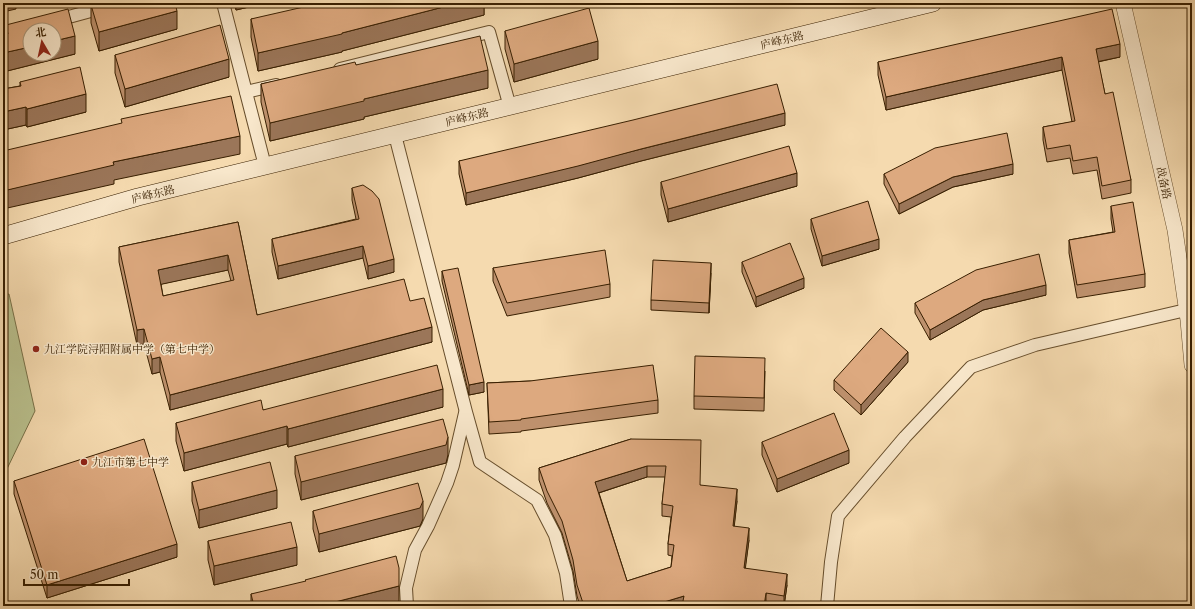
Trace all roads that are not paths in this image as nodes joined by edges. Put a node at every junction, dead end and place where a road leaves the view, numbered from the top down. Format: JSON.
{"nodes":[{"id":1,"x":120,"y":3,"type":"edge"},
{"id":2,"x":223,"y":3,"type":"edge"},
{"id":3,"x":933,"y":3,"type":"edge"},
{"id":4,"x":1123,"y":3,"type":"edge"},
{"id":5,"x":50,"y":22,"type":"edge"},
{"id":6,"x":329,"y":72,"type":"edge"},
{"id":7,"x":284,"y":83,"type":"edge"},
{"id":8,"x":246,"y":92,"type":"junction"},
{"id":9,"x":510,"y":107,"type":"junction"},
{"id":10,"x":395,"y":135,"type":"junction"},
{"id":11,"x":265,"y":166,"type":"junction"},
{"id":12,"x":3,"y":236,"type":"edge"},
{"id":13,"x":1186,"y":310,"type":"junction"},
{"id":14,"x":1192,"y":365,"type":"edge"},
{"id":15,"x":466,"y":412,"type":"junction"},
{"id":16,"x":407,"y":606,"type":"edge"},
{"id":17,"x":571,"y":606,"type":"edge"},
{"id":18,"x":827,"y":606,"type":"edge"}],
"edges":[{"from":1,"to":5,"type":"street"},
{"from":2,"to":8,"type":"street"},
{"from":3,"to":9,"type":"main road","name":"庐峰东路"},
{"from":4,"to":13,"type":"street","name":"战备路"},
{"from":6,"to":9,"type":"street"},
{"from":7,"to":8,"type":"street"},
{"from":8,"to":11,"type":"street"},
{"from":9,"to":10,"type":"main road","name":"庐峰东路"},
{"from":10,"to":11,"type":"main road","name":"庐峰东路"},
{"from":10,"to":15,"type":"street"},
{"from":11,"to":12,"type":"main road","name":"庐峰东路"},
{"from":13,"to":14,"type":"street","name":"战备路"},
{"from":13,"to":18,"type":"street"},
{"from":15,"to":16,"type":"street"},
{"from":15,"to":17,"type":"street"}]}
